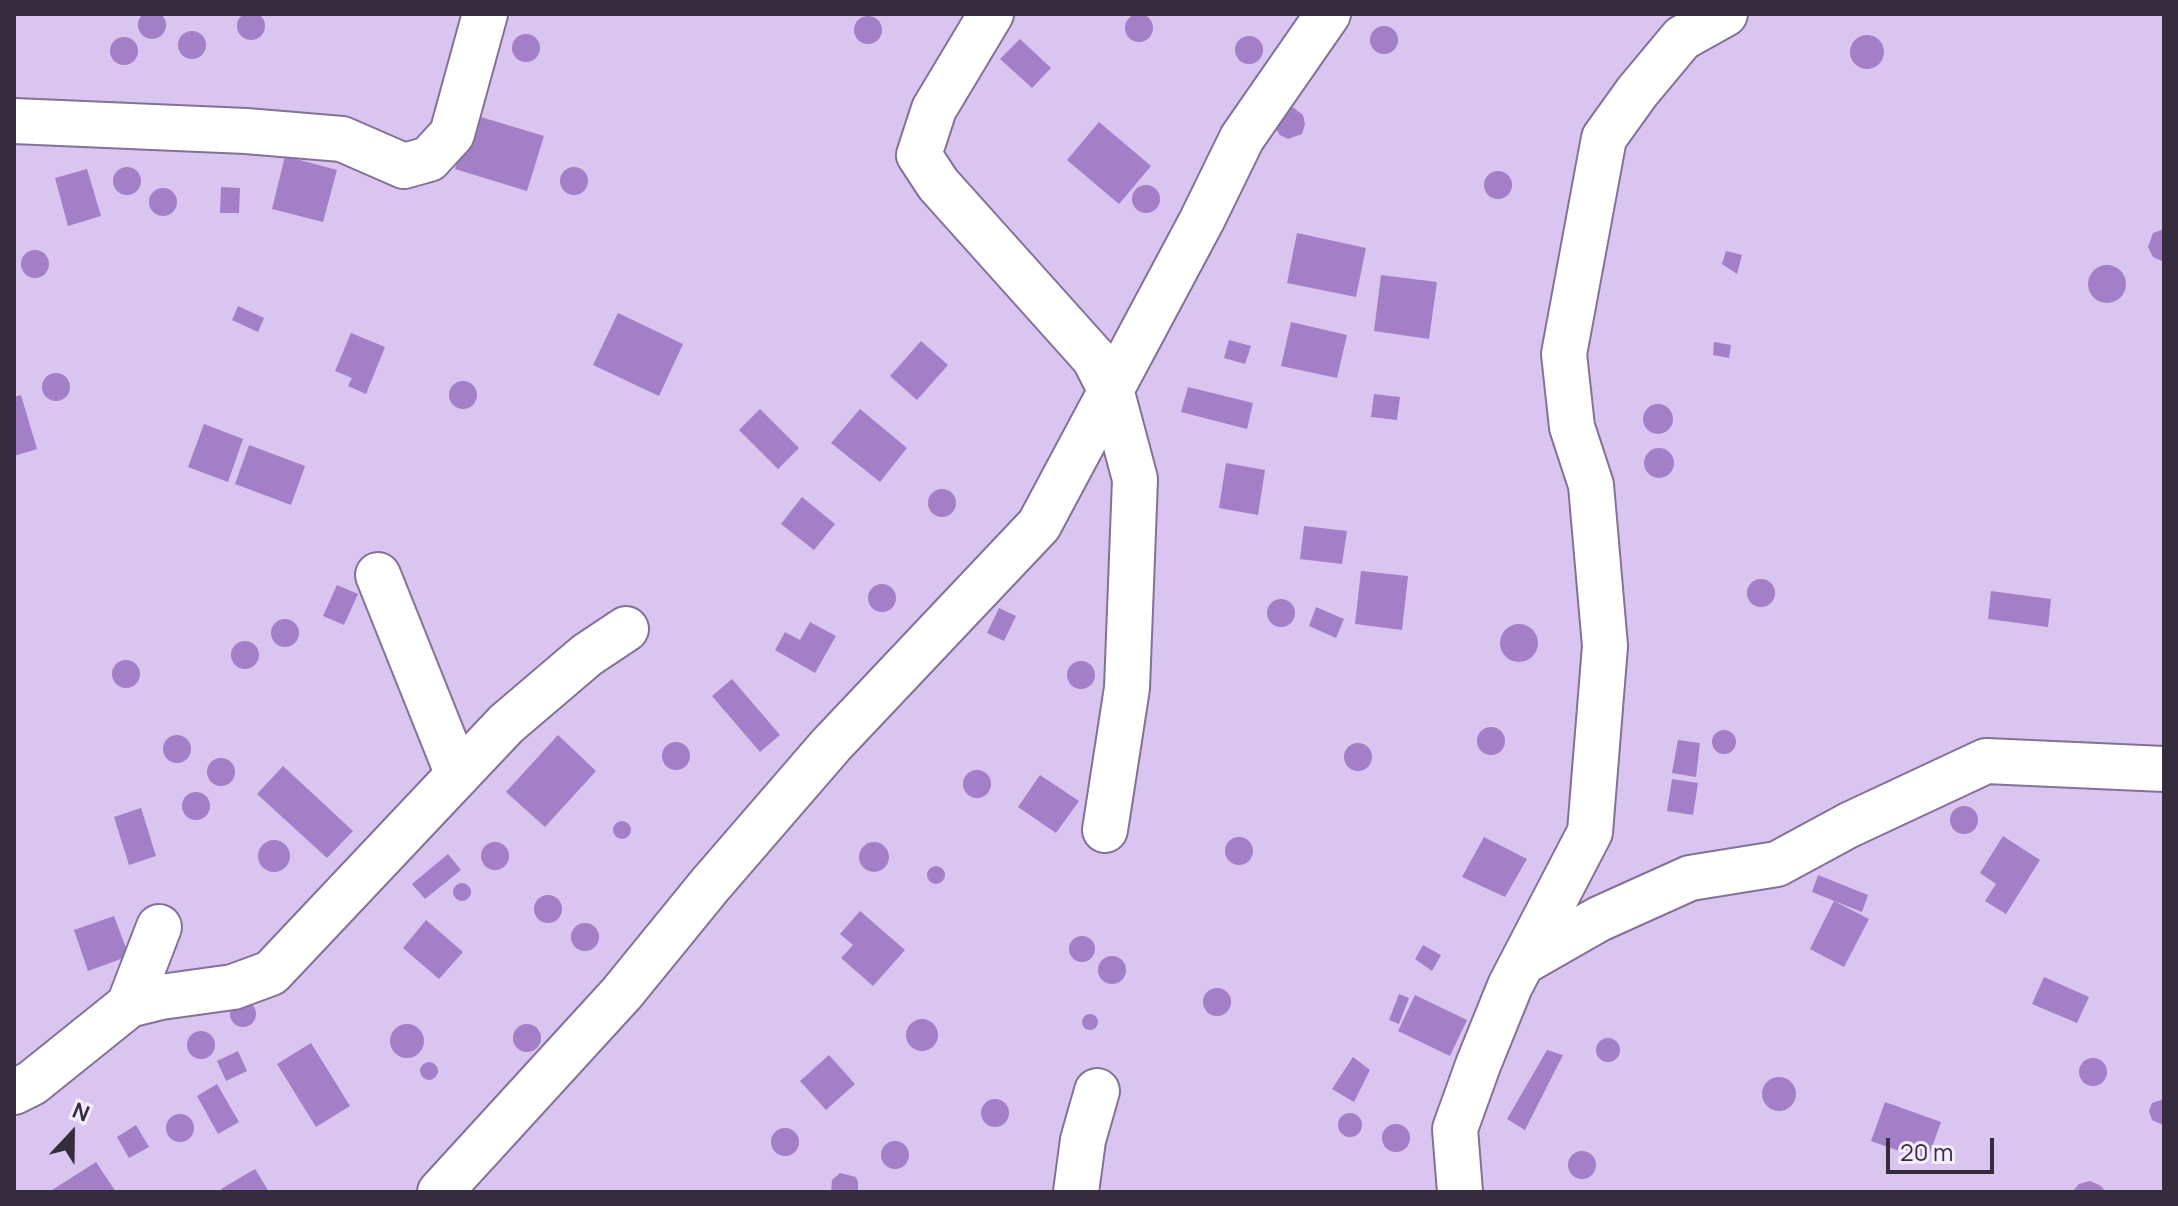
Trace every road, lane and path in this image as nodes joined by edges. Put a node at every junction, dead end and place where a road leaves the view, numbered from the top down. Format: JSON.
{"nodes":[{"id":1,"x":485,"y":14,"type":"edge"},
{"id":2,"x":991,"y":14,"type":"edge"},
{"id":3,"x":1328,"y":14,"type":"edge"},
{"id":4,"x":1725,"y":14,"type":"edge"},
{"id":5,"x":14,"y":121,"type":"edge"},
{"id":6,"x":1112,"y":393,"type":"junction"},
{"id":7,"x":378,"y":575,"type":"dead end"},
{"id":8,"x":626,"y":629,"type":"dead end"},
{"id":9,"x":2164,"y":769,"type":"edge"},
{"id":10,"x":458,"y":775,"type":"junction"},
{"id":11,"x":1105,"y":830,"type":"dead end"},
{"id":12,"x":159,"y":927,"type":"dead end"},
{"id":13,"x":1522,"y":963,"type":"junction"},
{"id":14,"x":129,"y":1005,"type":"junction"},
{"id":15,"x":1097,"y":1091,"type":"dead end"},
{"id":16,"x":14,"y":1092,"type":"edge"},
{"id":17,"x":440,"y":1192,"type":"edge"},
{"id":18,"x":1076,"y":1192,"type":"edge"},
{"id":19,"x":1460,"y":1192,"type":"edge"}],
"edges":[{"from":1,"to":5,"type":"street"},
{"from":2,"to":6,"type":"street"},
{"from":3,"to":6,"type":"street"},
{"from":4,"to":13,"type":"street"},
{"from":6,"to":11,"type":"street"},
{"from":6,"to":17,"type":"street"},
{"from":7,"to":10,"type":"street"},
{"from":8,"to":10,"type":"street"},
{"from":9,"to":13,"type":"street"},
{"from":10,"to":14,"type":"street"},
{"from":12,"to":14,"type":"street"},
{"from":13,"to":19,"type":"street"},
{"from":14,"to":16,"type":"street"},
{"from":15,"to":18,"type":"street"}]}
